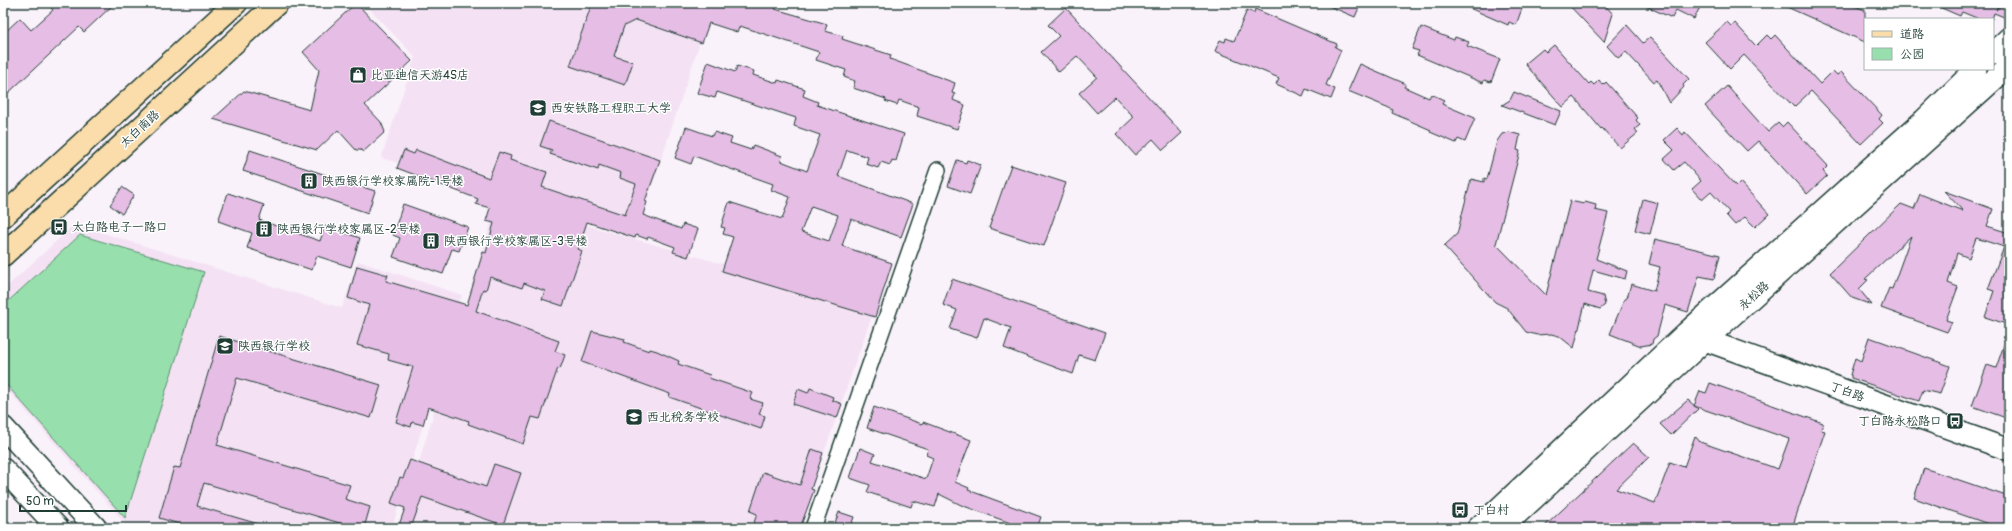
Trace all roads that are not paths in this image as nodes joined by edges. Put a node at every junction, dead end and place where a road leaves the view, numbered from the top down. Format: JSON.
{"nodes":[{"id":1,"x":236,"y":3,"type":"edge"},
{"id":2,"x":277,"y":3,"type":"edge"},
{"id":3,"x":2009,"y":38,"type":"edge"},
{"id":4,"x":1994,"y":52,"type":"edge"},
{"id":5,"x":2009,"y":66,"type":"edge"},
{"id":6,"x":1975,"y":70,"type":"edge"},
{"id":7,"x":938,"y":170,"type":"dead end"},
{"id":8,"x":3,"y":216,"type":"edge"},
{"id":9,"x":3,"y":255,"type":"edge"},
{"id":10,"x":1695,"y":337,"type":"junction"},
{"id":11,"x":3,"y":427,"type":"edge"},
{"id":12,"x":2009,"y":450,"type":"edge"},
{"id":13,"x":3,"y":469,"type":"edge"},
{"id":14,"x":58,"y":528,"type":"edge"},
{"id":15,"x":96,"y":528,"type":"edge"},
{"id":16,"x":813,"y":528,"type":"edge"},
{"id":17,"x":1478,"y":528,"type":"edge"},
{"id":18,"x":1502,"y":528,"type":"edge"}],
"edges":[{"from":1,"to":8,"type":"main road"},
{"from":2,"to":9,"type":"main road","name":"太白南路"},
{"from":3,"to":4,"type":"street"},
{"from":5,"to":10,"type":"street","name":"永松路"},
{"from":6,"to":10,"type":"street","name":"永松路"},
{"from":7,"to":16,"type":"street"},
{"from":10,"to":12,"type":"street","name":"丁白路"},
{"from":10,"to":17,"type":"street","name":"永松路"},
{"from":10,"to":18,"type":"street","name":"永松路"},
{"from":11,"to":15,"type":"street"},
{"from":13,"to":14,"type":"street"}]}
